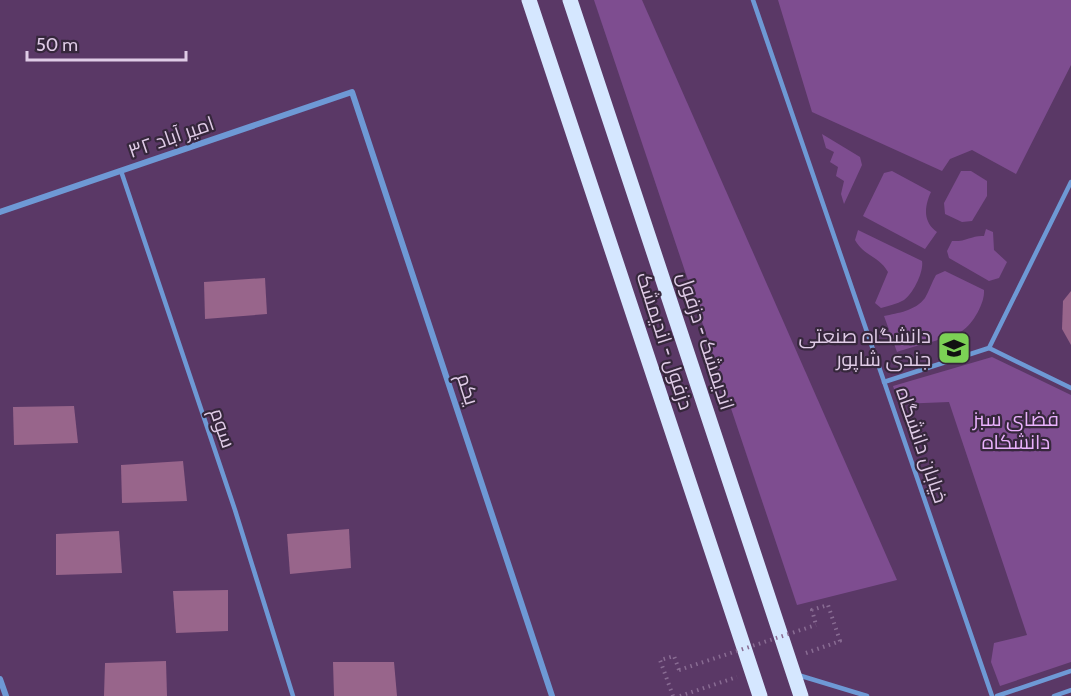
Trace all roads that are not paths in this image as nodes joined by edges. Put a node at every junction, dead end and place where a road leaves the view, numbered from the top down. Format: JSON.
{"nodes":[{"id":1,"x":529,"y":0,"type":"edge"},
{"id":2,"x":570,"y":0,"type":"edge"},
{"id":3,"x":753,"y":0,"type":"edge"},
{"id":4,"x":352,"y":92,"type":"joint"},
{"id":5,"x":121,"y":171,"type":"junction"},
{"id":6,"x":1071,"y":182,"type":"edge"},
{"id":7,"x":0,"y":212,"type":"edge"},
{"id":8,"x":989,"y":348,"type":"junction"},
{"id":9,"x":884,"y":382,"type":"junction"},
{"id":10,"x":1071,"y":388,"type":"edge"},
{"id":11,"x":792,"y":667,"type":"junction"},
{"id":12,"x":1071,"y":671,"type":"edge"},
{"id":13,"x":0,"y":679,"type":"edge"},
{"id":14,"x":1071,"y":690,"type":"edge"},
{"id":15,"x":6,"y":696,"type":"edge"},
{"id":16,"x":294,"y":696,"type":"edge"},
{"id":17,"x":552,"y":696,"type":"edge"},
{"id":18,"x":760,"y":696,"type":"edge"},
{"id":19,"x":801,"y":696,"type":"edge"},
{"id":20,"x":867,"y":696,"type":"edge"},
{"id":21,"x":992,"y":696,"type":"edge"},
{"id":22,"x":997,"y":696,"type":"edge"},
{"id":23,"x":1054,"y":696,"type":"edge"}],
"edges":[{"from":1,"to":18,"type":"main road","name":"دزفول - اندیمشک"},
{"from":2,"to":11,"type":"main road","name":"اندیمشک - دزفول"},
{"from":3,"to":9,"type":"lane","name":"خیابان دانشگاه"},
{"from":4,"to":5,"type":"street","name":"۳۲ امیر آباد"},
{"from":4,"to":17,"type":"street","name":"یکم"},
{"from":5,"to":7,"type":"street","name":"۳۲ امیر آباد"},
{"from":5,"to":16,"type":"lane","name":"سوم"},
{"from":6,"to":8,"type":"lane"},
{"from":8,"to":9,"type":"lane"},
{"from":8,"to":10,"type":"lane"},
{"from":9,"to":21,"type":"lane","name":"خیابان دانشگاه"},
{"from":11,"to":19,"type":"main road","name":"اندیمشک - دزفول"},
{"from":11,"to":20,"type":"lane"},
{"from":12,"to":22,"type":"lane"},
{"from":13,"to":15,"type":"street"},
{"from":14,"to":23,"type":"lane"}]}
